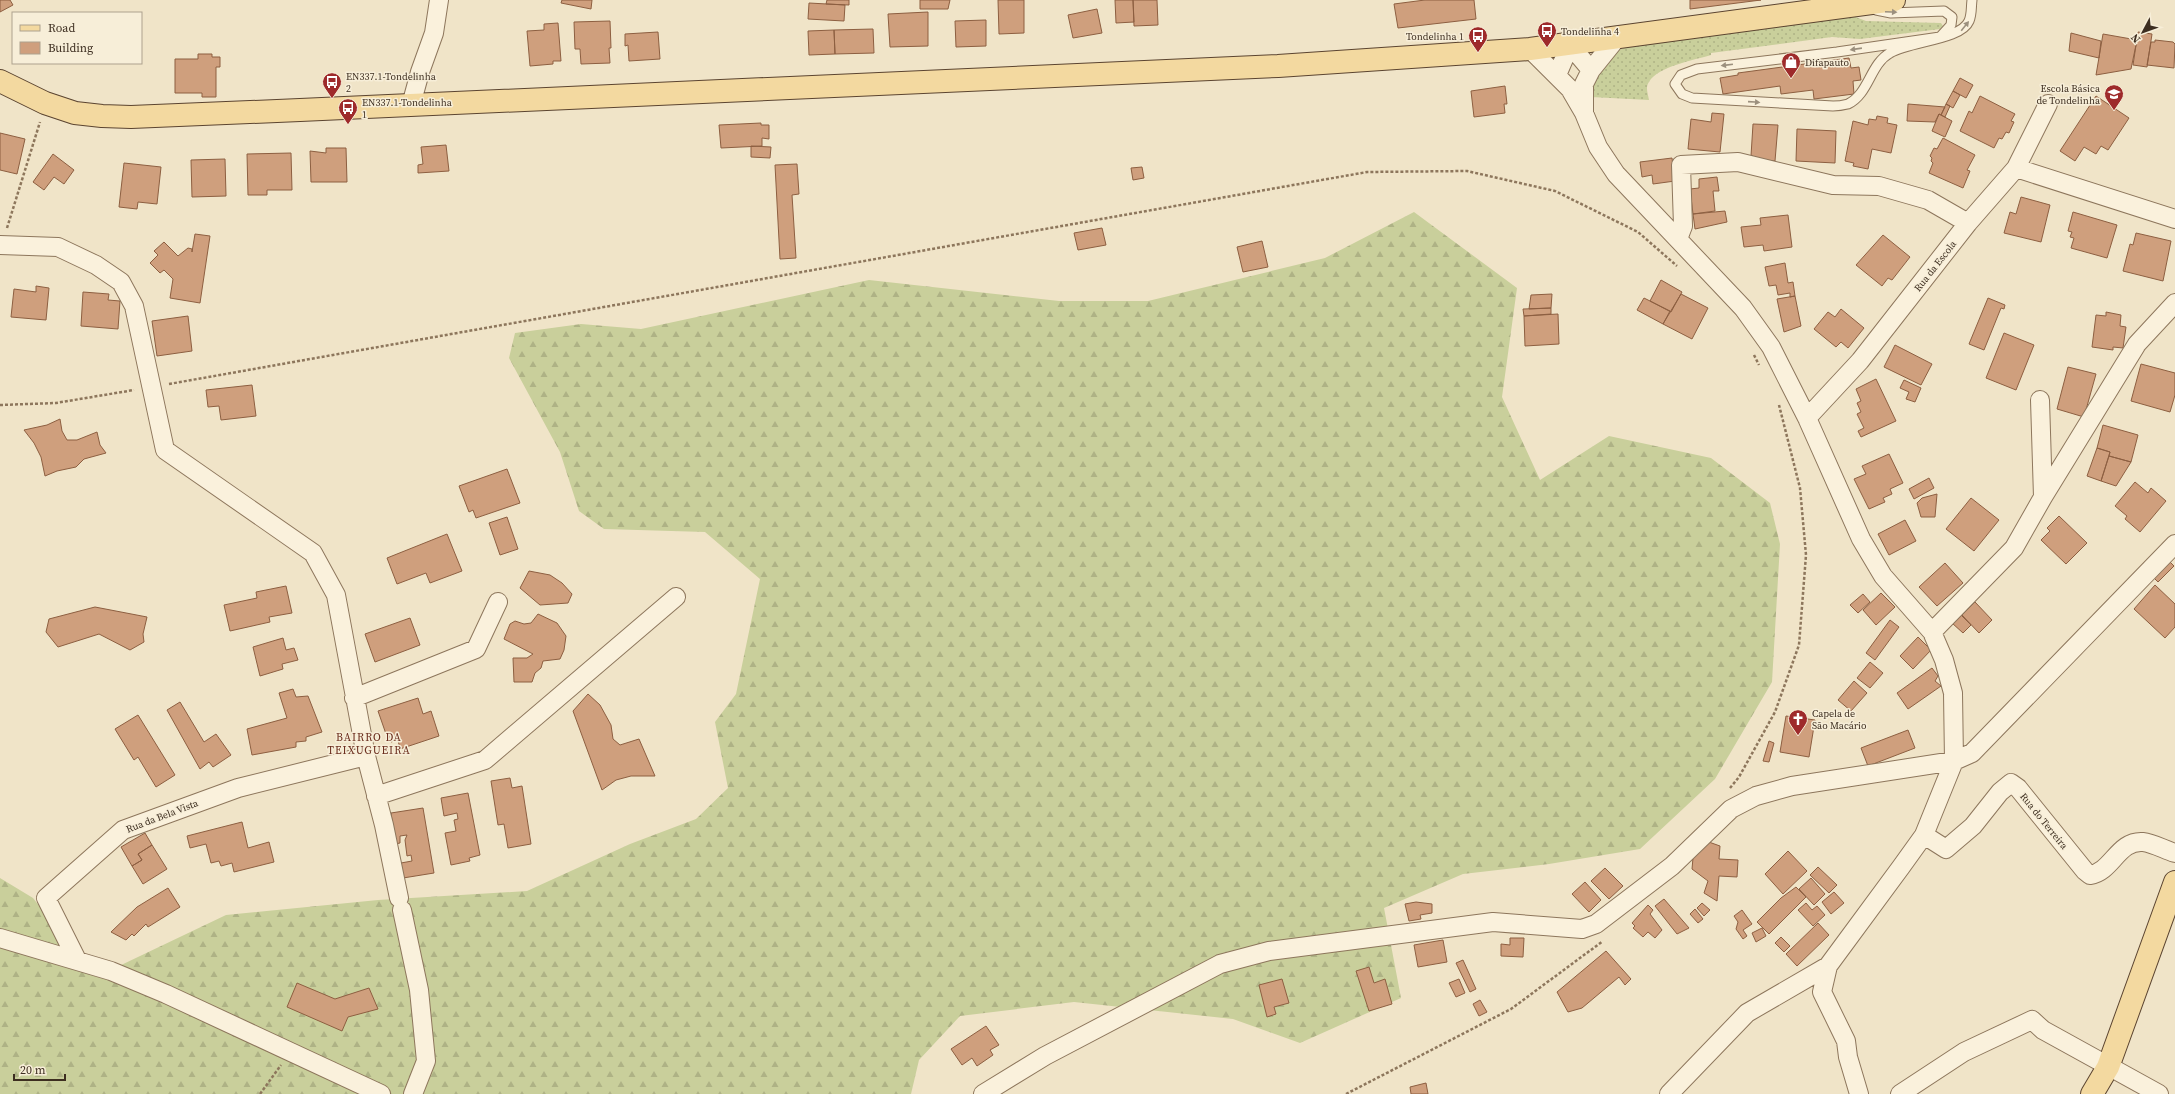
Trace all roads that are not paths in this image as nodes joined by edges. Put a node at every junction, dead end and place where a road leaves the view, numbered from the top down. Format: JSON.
{"nodes":[{"id":1,"x":439,"y":0,"type":"edge"},
{"id":2,"x":1894,"y":0,"type":"edge"},
{"id":3,"x":1972,"y":0,"type":"edge"},
{"id":4,"x":1853,"y":6,"type":"junction"},
{"id":5,"x":1940,"y":37,"type":"junction"},
{"id":6,"x":1616,"y":39,"type":"junction"},
{"id":7,"x":1570,"y":45,"type":"junction"},
{"id":8,"x":1530,"y":49,"type":"junction"},
{"id":9,"x":1591,"y":70,"type":"junction"},
{"id":10,"x":1557,"y":75,"type":"junction"},
{"id":11,"x":0,"y":81,"type":"edge"},
{"id":12,"x":2048,"y":104,"type":"dead end"},
{"id":13,"x":411,"y":105,"type":"junction"},
{"id":14,"x":1584,"y":113,"type":"junction"},
{"id":15,"x":2016,"y":168,"type":"junction"},
{"id":16,"x":2175,"y":219,"type":"edge"},
{"id":17,"x":1968,"y":223,"type":"junction"},
{"id":18,"x":1678,"y":239,"type":"junction"},
{"id":19,"x":1,"y":245,"type":"edge"},
{"id":20,"x":2175,"y":303,"type":"edge"},
{"id":21,"x":2040,"y":400,"type":"dead end"},
{"id":22,"x":1807,"y":418,"type":"junction"},
{"id":23,"x":2043,"y":496,"type":"junction"},
{"id":24,"x":2175,"y":544,"type":"edge"},
{"id":25,"x":676,"y":597,"type":"dead end"},
{"id":26,"x":498,"y":602,"type":"dead end"},
{"id":27,"x":1932,"y":632,"type":"junction"},
{"id":28,"x":354,"y":698,"type":"junction"},
{"id":29,"x":366,"y":756,"type":"junction"},
{"id":30,"x":1954,"y":762,"type":"junction"},
{"id":31,"x":376,"y":796,"type":"junction"},
{"id":32,"x":1924,"y":835,"type":"junction"},
{"id":33,"x":2175,"y":853,"type":"edge"},
{"id":34,"x":2175,"y":882,"type":"edge"},
{"id":35,"x":0,"y":938,"type":"edge"},
{"id":36,"x":77,"y":960,"type":"junction"},
{"id":37,"x":1828,"y":966,"type":"junction"},
{"id":38,"x":2108,"y":1067,"type":"junction"},
{"id":39,"x":381,"y":1094,"type":"edge"},
{"id":40,"x":413,"y":1094,"type":"edge"},
{"id":41,"x":983,"y":1094,"type":"edge"},
{"id":42,"x":1669,"y":1094,"type":"edge"},
{"id":43,"x":1859,"y":1094,"type":"edge"},
{"id":44,"x":1900,"y":1094,"type":"edge"},
{"id":45,"x":2092,"y":1094,"type":"edge"},
{"id":46,"x":2159,"y":1094,"type":"edge"}],
"edges":[{"from":1,"to":13,"type":"street"},
{"from":2,"to":4,"type":"main road"},
{"from":5,"to":3,"type":"lane","one_way":true},
{"from":4,"to":5,"type":"lane","one_way":true},
{"from":4,"to":6,"type":"main road"},
{"from":5,"to":5,"type":"lane","one_way":true},
{"from":6,"to":7,"type":"main road"},
{"from":6,"to":9,"type":"street"},
{"from":7,"to":8,"type":"main road"},
{"from":7,"to":9,"type":"street"},
{"from":7,"to":10,"type":"street"},
{"from":8,"to":10,"type":"street"},
{"from":8,"to":13,"type":"main road"},
{"from":9,"to":14,"type":"street"},
{"from":10,"to":14,"type":"street"},
{"from":11,"to":13,"type":"main road"},
{"from":12,"to":15,"type":"street","name":"Rua da Escola"},
{"from":14,"to":18,"type":"street"},
{"from":15,"to":16,"type":"street"},
{"from":15,"to":17,"type":"street","name":"Rua da Escola"},
{"from":17,"to":18,"type":"street"},
{"from":17,"to":22,"type":"street","name":"Rua da Escola"},
{"from":18,"to":22,"type":"street"},
{"from":19,"to":28,"type":"street"},
{"from":20,"to":23,"type":"street"},
{"from":21,"to":23,"type":"street"},
{"from":22,"to":27,"type":"street"},
{"from":23,"to":27,"type":"street"},
{"from":24,"to":30,"type":"street"},
{"from":25,"to":31,"type":"street"},
{"from":26,"to":28,"type":"street"},
{"from":27,"to":30,"type":"street"},
{"from":28,"to":29,"type":"street"},
{"from":29,"to":31,"type":"street"},
{"from":29,"to":36,"type":"street","name":"Rua da Bela Vista"},
{"from":30,"to":32,"type":"street"},
{"from":30,"to":41,"type":"street"},
{"from":31,"to":40,"type":"street"},
{"from":32,"to":33,"type":"street","name":"Rua do Terreira"},
{"from":32,"to":37,"type":"street"},
{"from":34,"to":38,"type":"main road"},
{"from":35,"to":36,"type":"street"},
{"from":36,"to":39,"type":"street"},
{"from":37,"to":42,"type":"street"},
{"from":37,"to":43,"type":"street"},
{"from":38,"to":44,"type":"street"},
{"from":38,"to":45,"type":"main road"},
{"from":38,"to":46,"type":"street"}]}
